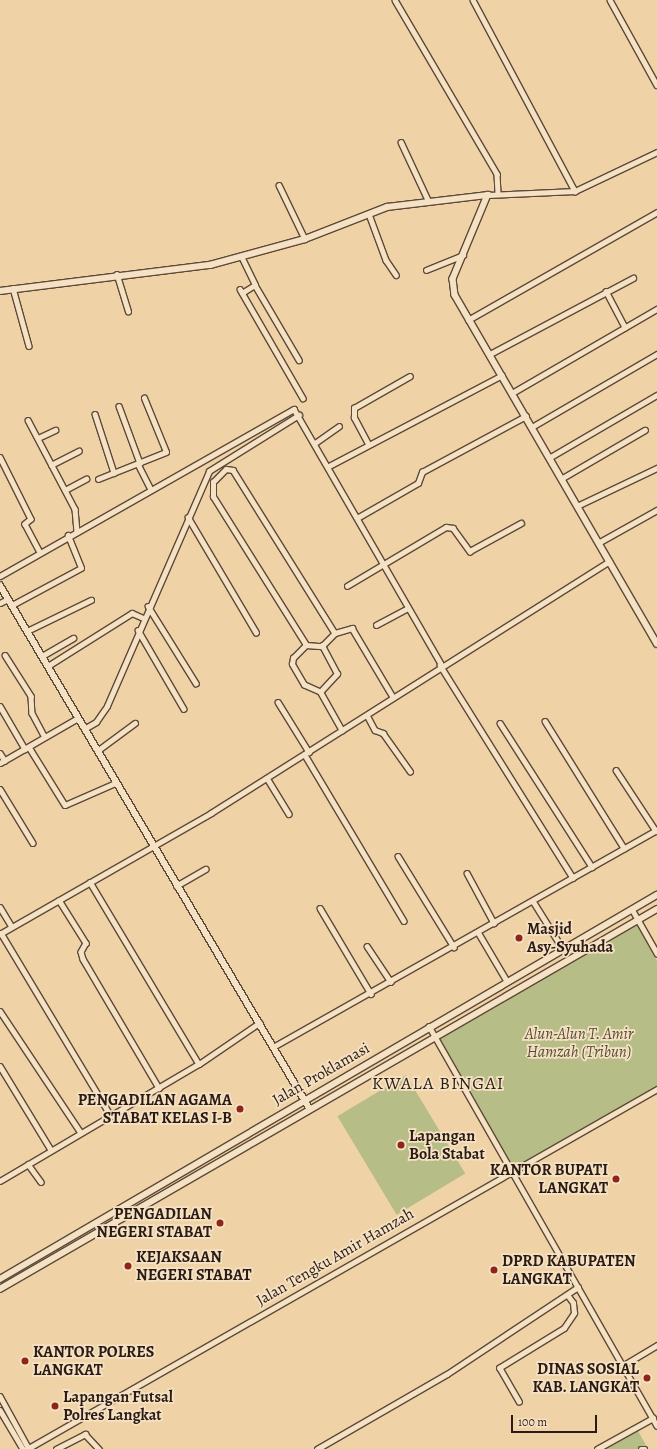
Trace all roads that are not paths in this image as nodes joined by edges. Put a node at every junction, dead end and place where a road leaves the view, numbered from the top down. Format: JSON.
{"nodes":[{"id":1,"x":395,"y":0,"type":"edge"},
{"id":2,"x":473,"y":0,"type":"edge"},
{"id":3,"x":610,"y":0,"type":"edge"},
{"id":4,"x":657,"y":85,"type":"edge"},
{"id":5,"x":401,"y":142,"type":"dead end"},
{"id":6,"x":657,"y":152,"type":"edge"},
{"id":7,"x":279,"y":185,"type":"dead end"},
{"id":8,"x":575,"y":190,"type":"junction"},
{"id":9,"x":498,"y":193,"type":"junction"},
{"id":10,"x":488,"y":195,"type":"junction"},
{"id":11,"x":428,"y":200,"type":"junction"},
{"id":12,"x":657,"y":212,"type":"edge"},
{"id":13,"x":369,"y":214,"type":"junction"},
{"id":14,"x":305,"y":239,"type":"junction"},
{"id":15,"x":463,"y":255,"type":"junction"},
{"id":16,"x":242,"y":258,"type":"junction"},
{"id":17,"x":426,"y":270,"type":"dead end"},
{"id":18,"x":117,"y":274,"type":"junction"},
{"id":19,"x":396,"y":275,"type":"dead end"},
{"id":20,"x":632,"y":278,"type":"dead end"},
{"id":21,"x":255,"y":286,"type":"junction"},
{"id":22,"x":13,"y":288,"type":"junction"},
{"id":23,"x":0,"y":291,"type":"edge"},
{"id":24,"x":606,"y":291,"type":"junction"},
{"id":25,"x":657,"y":309,"type":"edge"},
{"id":26,"x":128,"y":311,"type":"dead end"},
{"id":27,"x":468,"y":320,"type":"junction"},
{"id":28,"x":625,"y":327,"type":"junction"},
{"id":29,"x":29,"y":346,"type":"dead end"},
{"id":30,"x":490,"y":354,"type":"junction"},
{"id":31,"x":657,"y":354,"type":"edge"},
{"id":32,"x":299,"y":360,"type":"dead end"},
{"id":33,"x":502,"y":375,"type":"junction"},
{"id":34,"x":410,"y":376,"type":"dead end"},
{"id":35,"x":512,"y":393,"type":"junction"},
{"id":36,"x":657,"y":395,"type":"edge"},
{"id":37,"x":144,"y":398,"type":"dead end"},
{"id":38,"x":303,"y":398,"type":"dead end"},
{"id":39,"x":119,"y":406,"type":"dead end"},
{"id":40,"x":298,"y":413,"type":"junction"},
{"id":41,"x":95,"y":414,"type":"dead end"},
{"id":42,"x":526,"y":416,"type":"junction"},
{"id":43,"x":28,"y":420,"type":"dead end"},
{"id":44,"x":339,"y":426,"type":"dead end"},
{"id":45,"x":532,"y":427,"type":"junction"},
{"id":46,"x":55,"y":430,"type":"dead end"},
{"id":47,"x":645,"y":430,"type":"dead end"},
{"id":48,"x":38,"y":438,"type":"junction"},
{"id":49,"x":315,"y":443,"type":"junction"},
{"id":50,"x":368,"y":444,"type":"junction"},
{"id":51,"x":79,"y":451,"type":"dead end"},
{"id":52,"x":0,"y":457,"type":"edge"},
{"id":53,"x":549,"y":458,"type":"junction"},
{"id":54,"x":139,"y":463,"type":"junction"},
{"id":55,"x":51,"y":465,"type":"junction"},
{"id":56,"x":329,"y":466,"type":"junction"},
{"id":57,"x":657,"y":468,"type":"edge"},
{"id":58,"x":114,"y":472,"type":"junction"},
{"id":59,"x":86,"y":479,"type":"dead end"},
{"id":60,"x":98,"y":479,"type":"dead end"},
{"id":61,"x":561,"y":479,"type":"junction"},
{"id":62,"x":65,"y":490,"type":"junction"},
{"id":63,"x":151,"y":490,"type":"junction"},
{"id":64,"x":576,"y":506,"type":"junction"},
{"id":65,"x":657,"y":510,"type":"edge"},
{"id":66,"x":188,"y":517,"type":"junction"},
{"id":67,"x":357,"y":518,"type":"junction"},
{"id":68,"x":522,"y":523,"type":"dead end"},
{"id":69,"x":77,"y":532,"type":"junction"},
{"id":70,"x":68,"y":536,"type":"junction"},
{"id":71,"x":598,"y":543,"type":"junction"},
{"id":72,"x":40,"y":552,"type":"junction"},
{"id":73,"x":609,"y":561,"type":"junction"},
{"id":74,"x":382,"y":562,"type":"junction"},
{"id":75,"x":0,"y":576,"type":"edge"},
{"id":76,"x":0,"y":585,"type":"edge"},
{"id":77,"x":347,"y":586,"type":"dead end"},
{"id":78,"x":8,"y":599,"type":"junction"},
{"id":79,"x":91,"y":600,"type":"dead end"},
{"id":80,"x":0,"y":603,"type":"edge"},
{"id":81,"x":12,"y":605,"type":"junction"},
{"id":82,"x":148,"y":606,"type":"junction"},
{"id":83,"x":408,"y":608,"type":"junction"},
{"id":84,"x":142,"y":617,"type":"junction"},
{"id":85,"x":376,"y":626,"type":"dead end"},
{"id":86,"x":138,"y":630,"type":"junction"},
{"id":87,"x":27,"y":631,"type":"junction"},
{"id":88,"x":256,"y":632,"type":"dead end"},
{"id":89,"x":335,"y":633,"type":"junction"},
{"id":90,"x":73,"y":638,"type":"dead end"},
{"id":91,"x":657,"y":644,"type":"edge"},
{"id":92,"x":306,"y":645,"type":"junction"},
{"id":93,"x":322,"y":646,"type":"junction"},
{"id":94,"x":5,"y":655,"type":"dead end"},
{"id":95,"x":42,"y":656,"type":"junction"},
{"id":96,"x":440,"y":665,"type":"junction"},
{"id":97,"x":48,"y":666,"type":"junction"},
{"id":98,"x":196,"y":683,"type":"dead end"},
{"id":99,"x":320,"y":692,"type":"junction"},
{"id":100,"x":393,"y":697,"type":"junction"},
{"id":101,"x":278,"y":702,"type":"dead end"},
{"id":102,"x":0,"y":706,"type":"edge"},
{"id":103,"x":184,"y":709,"type":"dead end"},
{"id":104,"x":367,"y":715,"type":"junction"},
{"id":105,"x":78,"y":718,"type":"junction"},
{"id":106,"x":545,"y":721,"type":"dead end"},
{"id":107,"x":135,"y":723,"type":"dead end"},
{"id":108,"x":500,"y":723,"type":"dead end"},
{"id":109,"x":84,"y":729,"type":"junction"},
{"id":110,"x":342,"y":731,"type":"junction"},
{"id":111,"x":45,"y":737,"type":"junction"},
{"id":112,"x":27,"y":748,"type":"junction"},
{"id":113,"x":97,"y":751,"type":"junction"},
{"id":114,"x":0,"y":753,"type":"edge"},
{"id":115,"x":307,"y":754,"type":"junction"},
{"id":116,"x":2,"y":762,"type":"edge"},
{"id":117,"x":616,"y":770,"type":"dead end"},
{"id":118,"x":410,"y":771,"type":"dead end"},
{"id":119,"x":267,"y":778,"type":"junction"},
{"id":120,"x":116,"y":783,"type":"junction"},
{"id":121,"x":0,"y":789,"type":"edge"},
{"id":122,"x":288,"y":814,"type":"dead end"},
{"id":123,"x":656,"y":830,"type":"edge"},
{"id":124,"x":33,"y":843,"type":"dead end"},
{"id":125,"x":152,"y":847,"type":"junction"},
{"id":126,"x":624,"y":848,"type":"junction"},
{"id":127,"x":398,"y":856,"type":"dead end"},
{"id":128,"x":592,"y":867,"type":"junction"},
{"id":129,"x":205,"y":869,"type":"dead end"},
{"id":130,"x":467,"y":873,"type":"dead end"},
{"id":131,"x":573,"y":878,"type":"junction"},
{"id":132,"x":90,"y":882,"type":"junction"},
{"id":133,"x":176,"y":886,"type":"junction"},
{"id":134,"x":657,"y":895,"type":"edge"},
{"id":135,"x":59,"y":900,"type":"junction"},
{"id":136,"x":533,"y":901,"type":"junction"},
{"id":137,"x":0,"y":907,"type":"edge"},
{"id":138,"x":320,"y":908,"type":"dead end"},
{"id":139,"x":632,"y":909,"type":"junction"},
{"id":140,"x":657,"y":909,"type":"edge"},
{"id":141,"x":638,"y":919,"type":"junction"},
{"id":142,"x":404,"y":921,"type":"dead end"},
{"id":143,"x":494,"y":923,"type":"junction"},
{"id":144,"x":12,"y":926,"type":"junction"},
{"id":145,"x":478,"y":932,"type":"junction"},
{"id":146,"x":1,"y":933,"type":"edge"},
{"id":147,"x":366,"y":946,"type":"dead end"},
{"id":148,"x":454,"y":947,"type":"junction"},
{"id":149,"x":563,"y":949,"type":"junction"},
{"id":150,"x":657,"y":953,"type":"edge"},
{"id":151,"x":507,"y":981,"type":"junction"},
{"id":152,"x":391,"y":982,"type":"junction"},
{"id":153,"x":371,"y":994,"type":"junction"},
{"id":154,"x":0,"y":1011,"type":"edge"},
{"id":155,"x":260,"y":1023,"type":"junction"},
{"id":156,"x":429,"y":1026,"type":"junction"},
{"id":157,"x":436,"y":1035,"type":"junction"},
{"id":158,"x":273,"y":1047,"type":"junction"},
{"id":159,"x":199,"y":1064,"type":"junction"},
{"id":160,"x":0,"y":1066,"type":"edge"},
{"id":161,"x":159,"y":1088,"type":"junction"},
{"id":162,"x":657,"y":1089,"type":"edge"},
{"id":163,"x":303,"y":1099,"type":"junction"},
{"id":164,"x":310,"y":1109,"type":"junction"},
{"id":165,"x":111,"y":1116,"type":"junction"},
{"id":166,"x":81,"y":1133,"type":"junction"},
{"id":167,"x":51,"y":1150,"type":"junction"},
{"id":168,"x":28,"y":1164,"type":"junction"},
{"id":169,"x":511,"y":1172,"type":"junction"},
{"id":170,"x":0,"y":1180,"type":"edge"},
{"id":171,"x":41,"y":1182,"type":"dead end"},
{"id":172,"x":125,"y":1205,"type":"junction"},
{"id":173,"x":131,"y":1213,"type":"junction"},
{"id":174,"x":0,"y":1279,"type":"edge"},
{"id":175,"x":578,"y":1287,"type":"junction"},
{"id":176,"x":0,"y":1289,"type":"edge"},
{"id":177,"x":568,"y":1296,"type":"junction"},
{"id":178,"x":657,"y":1345,"type":"edge"},
{"id":179,"x":624,"y":1365,"type":"junction"},
{"id":180,"x":0,"y":1396,"type":"edge"},
{"id":181,"x":519,"y":1402,"type":"dead end"},
{"id":182,"x":0,"y":1410,"type":"edge"},
{"id":183,"x":653,"y":1418,"type":"junction"},
{"id":184,"x":657,"y":1425,"type":"edge"},
{"id":185,"x":23,"y":1449,"type":"edge"},
{"id":186,"x":28,"y":1449,"type":"edge"},
{"id":187,"x":56,"y":1449,"type":"edge"},
{"id":188,"x":99,"y":1449,"type":"edge"},
{"id":189,"x":318,"y":1449,"type":"edge"},
{"id":190,"x":597,"y":1449,"type":"edge"},
{"id":191,"x":641,"y":1449,"type":"edge"},
{"id":192,"x":645,"y":1449,"type":"edge"}],
"edges":[{"from":1,"to":9,"type":"street"},
{"from":2,"to":8,"type":"street"},
{"from":3,"to":4,"type":"street"},
{"from":5,"to":11,"type":"street"},
{"from":6,"to":8,"type":"street"},
{"from":7,"to":14,"type":"street"},
{"from":8,"to":9,"type":"street"},
{"from":9,"to":10,"type":"street"},
{"from":10,"to":11,"type":"street"},
{"from":10,"to":15,"type":"street"},
{"from":11,"to":13,"type":"street"},
{"from":12,"to":27,"type":"street"},
{"from":13,"to":14,"type":"street"},
{"from":13,"to":19,"type":"street"},
{"from":14,"to":16,"type":"street"},
{"from":15,"to":17,"type":"street"},
{"from":15,"to":27,"type":"street"},
{"from":16,"to":18,"type":"street"},
{"from":16,"to":21,"type":"street"},
{"from":18,"to":22,"type":"street"},
{"from":18,"to":26,"type":"street"},
{"from":20,"to":24,"type":"street"},
{"from":21,"to":32,"type":"street"},
{"from":21,"to":38,"type":"street"},
{"from":22,"to":23,"type":"street"},
{"from":22,"to":29,"type":"street"},
{"from":24,"to":28,"type":"street"},
{"from":24,"to":30,"type":"street"},
{"from":25,"to":28,"type":"street"},
{"from":27,"to":30,"type":"street"},
{"from":28,"to":35,"type":"street"},
{"from":30,"to":33,"type":"street"},
{"from":31,"to":45,"type":"street"},
{"from":33,"to":35,"type":"street"},
{"from":33,"to":50,"type":"street"},
{"from":34,"to":50,"type":"street"},
{"from":35,"to":42,"type":"street"},
{"from":36,"to":53,"type":"street"},
{"from":37,"to":54,"type":"street"},
{"from":39,"to":54,"type":"street"},
{"from":40,"to":49,"type":"street"},
{"from":40,"to":63,"type":"street"},
{"from":40,"to":66,"type":"street"},
{"from":41,"to":58,"type":"street"},
{"from":42,"to":45,"type":"street"},
{"from":42,"to":67,"type":"street"},
{"from":43,"to":48,"type":"street"},
{"from":44,"to":49,"type":"street"},
{"from":45,"to":53,"type":"street"},
{"from":46,"to":48,"type":"street"},
{"from":47,"to":61,"type":"street"},
{"from":48,"to":55,"type":"street"},
{"from":49,"to":56,"type":"street"},
{"from":50,"to":56,"type":"street"},
{"from":51,"to":55,"type":"street"},
{"from":52,"to":72,"type":"street"},
{"from":53,"to":61,"type":"street"},
{"from":54,"to":58,"type":"street"},
{"from":54,"to":63,"type":"street"},
{"from":55,"to":62,"type":"street"},
{"from":56,"to":67,"type":"street"},
{"from":57,"to":64,"type":"street"},
{"from":58,"to":60,"type":"street"},
{"from":59,"to":62,"type":"street"},
{"from":61,"to":64,"type":"street"},
{"from":62,"to":69,"type":"street"},
{"from":63,"to":69,"type":"street"},
{"from":64,"to":71,"type":"street"},
{"from":65,"to":71,"type":"street"},
{"from":66,"to":82,"type":"street"},
{"from":66,"to":88,"type":"street"},
{"from":67,"to":74,"type":"street"},
{"from":68,"to":74,"type":"street"},
{"from":69,"to":70,"type":"street"},
{"from":70,"to":72,"type":"street"},
{"from":70,"to":81,"type":"street"},
{"from":71,"to":73,"type":"street"},
{"from":72,"to":75,"type":"street"},
{"from":73,"to":91,"type":"street"},
{"from":73,"to":96,"type":"street"},
{"from":74,"to":77,"type":"street"},
{"from":74,"to":83,"type":"street"},
{"from":76,"to":78,"type":"street"},
{"from":78,"to":80,"type":"street"},
{"from":78,"to":81,"type":"street"},
{"from":79,"to":87,"type":"street"},
{"from":81,"to":87,"type":"street"},
{"from":82,"to":84,"type":"street"},
{"from":82,"to":98,"type":"street"},
{"from":83,"to":85,"type":"street"},
{"from":83,"to":96,"type":"street"},
{"from":84,"to":86,"type":"street"},
{"from":84,"to":97,"type":"street"},
{"from":86,"to":103,"type":"street"},
{"from":86,"to":109,"type":"street"},
{"from":87,"to":95,"type":"street"},
{"from":89,"to":92,"type":"street"},
{"from":89,"to":93,"type":"street"},
{"from":89,"to":100,"type":"street"},
{"from":90,"to":95,"type":"street"},
{"from":92,"to":93,"type":"street"},
{"from":92,"to":99,"type":"street"},
{"from":93,"to":99,"type":"street"},
{"from":94,"to":111,"type":"street"},
{"from":95,"to":97,"type":"street"},
{"from":96,"to":100,"type":"street"},
{"from":96,"to":131,"type":"street"},
{"from":97,"to":105,"type":"street"},
{"from":99,"to":110,"type":"street"},
{"from":100,"to":104,"type":"street"},
{"from":101,"to":115,"type":"street"},
{"from":102,"to":112,"type":"street"},
{"from":104,"to":110,"type":"street"},
{"from":104,"to":118,"type":"street"},
{"from":105,"to":109,"type":"street"},
{"from":105,"to":111,"type":"street"},
{"from":106,"to":126,"type":"street"},
{"from":107,"to":113,"type":"street"},
{"from":108,"to":128,"type":"street"},
{"from":109,"to":113,"type":"street"},
{"from":110,"to":115,"type":"street"},
{"from":111,"to":112,"type":"street"},
{"from":112,"to":116,"type":"street"},
{"from":112,"to":120,"type":"street"},
{"from":113,"to":120,"type":"street"},
{"from":114,"to":116,"type":"street"},
{"from":115,"to":119,"type":"street"},
{"from":115,"to":142,"type":"street"},
{"from":117,"to":123,"type":"street"},
{"from":119,"to":122,"type":"street"},
{"from":119,"to":125,"type":"street"},
{"from":120,"to":125,"type":"street"},
{"from":121,"to":124,"type":"street"},
{"from":123,"to":126,"type":"street"},
{"from":125,"to":132,"type":"street"},
{"from":125,"to":133,"type":"street"},
{"from":126,"to":128,"type":"street"},
{"from":127,"to":148,"type":"street"},
{"from":128,"to":131,"type":"street"},
{"from":129,"to":133,"type":"street"},
{"from":130,"to":143,"type":"street"},
{"from":131,"to":136,"type":"street"},
{"from":132,"to":135,"type":"street"},
{"from":132,"to":159,"type":"street"},
{"from":133,"to":155,"type":"street"},
{"from":134,"to":139,"type":"street","name":"Jalan Proklamasi"},
{"from":135,"to":144,"type":"street"},
{"from":135,"to":161,"type":"street"},
{"from":136,"to":143,"type":"street"},
{"from":136,"to":149,"type":"street"},
{"from":137,"to":144,"type":"street"},
{"from":138,"to":153,"type":"street"},
{"from":139,"to":141,"type":"street"},
{"from":139,"to":149,"type":"street","name":"Jalan Proklamasi"},
{"from":140,"to":141,"type":"street","name":"Jalan Proklamasi"},
{"from":141,"to":150,"type":"street"},
{"from":141,"to":157,"type":"street","name":"Jalan Proklamasi"},
{"from":143,"to":145,"type":"street"},
{"from":144,"to":146,"type":"street"},
{"from":145,"to":148,"type":"street"},
{"from":145,"to":151,"type":"street"},
{"from":146,"to":165,"type":"street"},
{"from":147,"to":152,"type":"street"},
{"from":148,"to":152,"type":"street"},
{"from":149,"to":151,"type":"street","name":"Jalan Proklamasi"},
{"from":151,"to":156,"type":"street","name":"Jalan Proklamasi"},
{"from":152,"to":153,"type":"street"},
{"from":153,"to":158,"type":"street"},
{"from":154,"to":166,"type":"street"},
{"from":155,"to":158,"type":"street"},
{"from":155,"to":159,"type":"street"},
{"from":156,"to":157,"type":"street"},
{"from":156,"to":163,"type":"street","name":"Jalan Proklamasi"},
{"from":157,"to":164,"type":"street","name":"Jalan Proklamasi"},
{"from":157,"to":169,"type":"street"},
{"from":158,"to":163,"type":"street"},
{"from":159,"to":161,"type":"street"},
{"from":160,"to":167,"type":"street"},
{"from":161,"to":165,"type":"street"},
{"from":162,"to":169,"type":"street","name":"Jalan Tengku Amir Hamzah"},
{"from":163,"to":164,"type":"street"},
{"from":163,"to":172,"type":"street","name":"Jalan Proklamasi"},
{"from":164,"to":173,"type":"street","name":"Jalan Proklamasi"},
{"from":165,"to":166,"type":"street"},
{"from":166,"to":167,"type":"street"},
{"from":167,"to":168,"type":"street"},
{"from":168,"to":170,"type":"street"},
{"from":168,"to":171,"type":"street"},
{"from":169,"to":175,"type":"street"},
{"from":169,"to":186,"type":"street","name":"Jalan Tengku Amir Hamzah"},
{"from":172,"to":173,"type":"street"},
{"from":172,"to":174,"type":"street","name":"Jalan Proklamasi"},
{"from":173,"to":176,"type":"street","name":"Jalan Proklamasi"},
{"from":175,"to":177,"type":"street"},
{"from":175,"to":179,"type":"street"},
{"from":177,"to":181,"type":"street"},
{"from":177,"to":189,"type":"street"},
{"from":178,"to":179,"type":"street"},
{"from":179,"to":183,"type":"street"},
{"from":180,"to":186,"type":"street"},
{"from":182,"to":185,"type":"street"},
{"from":183,"to":184,"type":"street"},
{"from":183,"to":190,"type":"street"},
{"from":187,"to":188,"type":"street"},
{"from":191,"to":192,"type":"street"}]}
